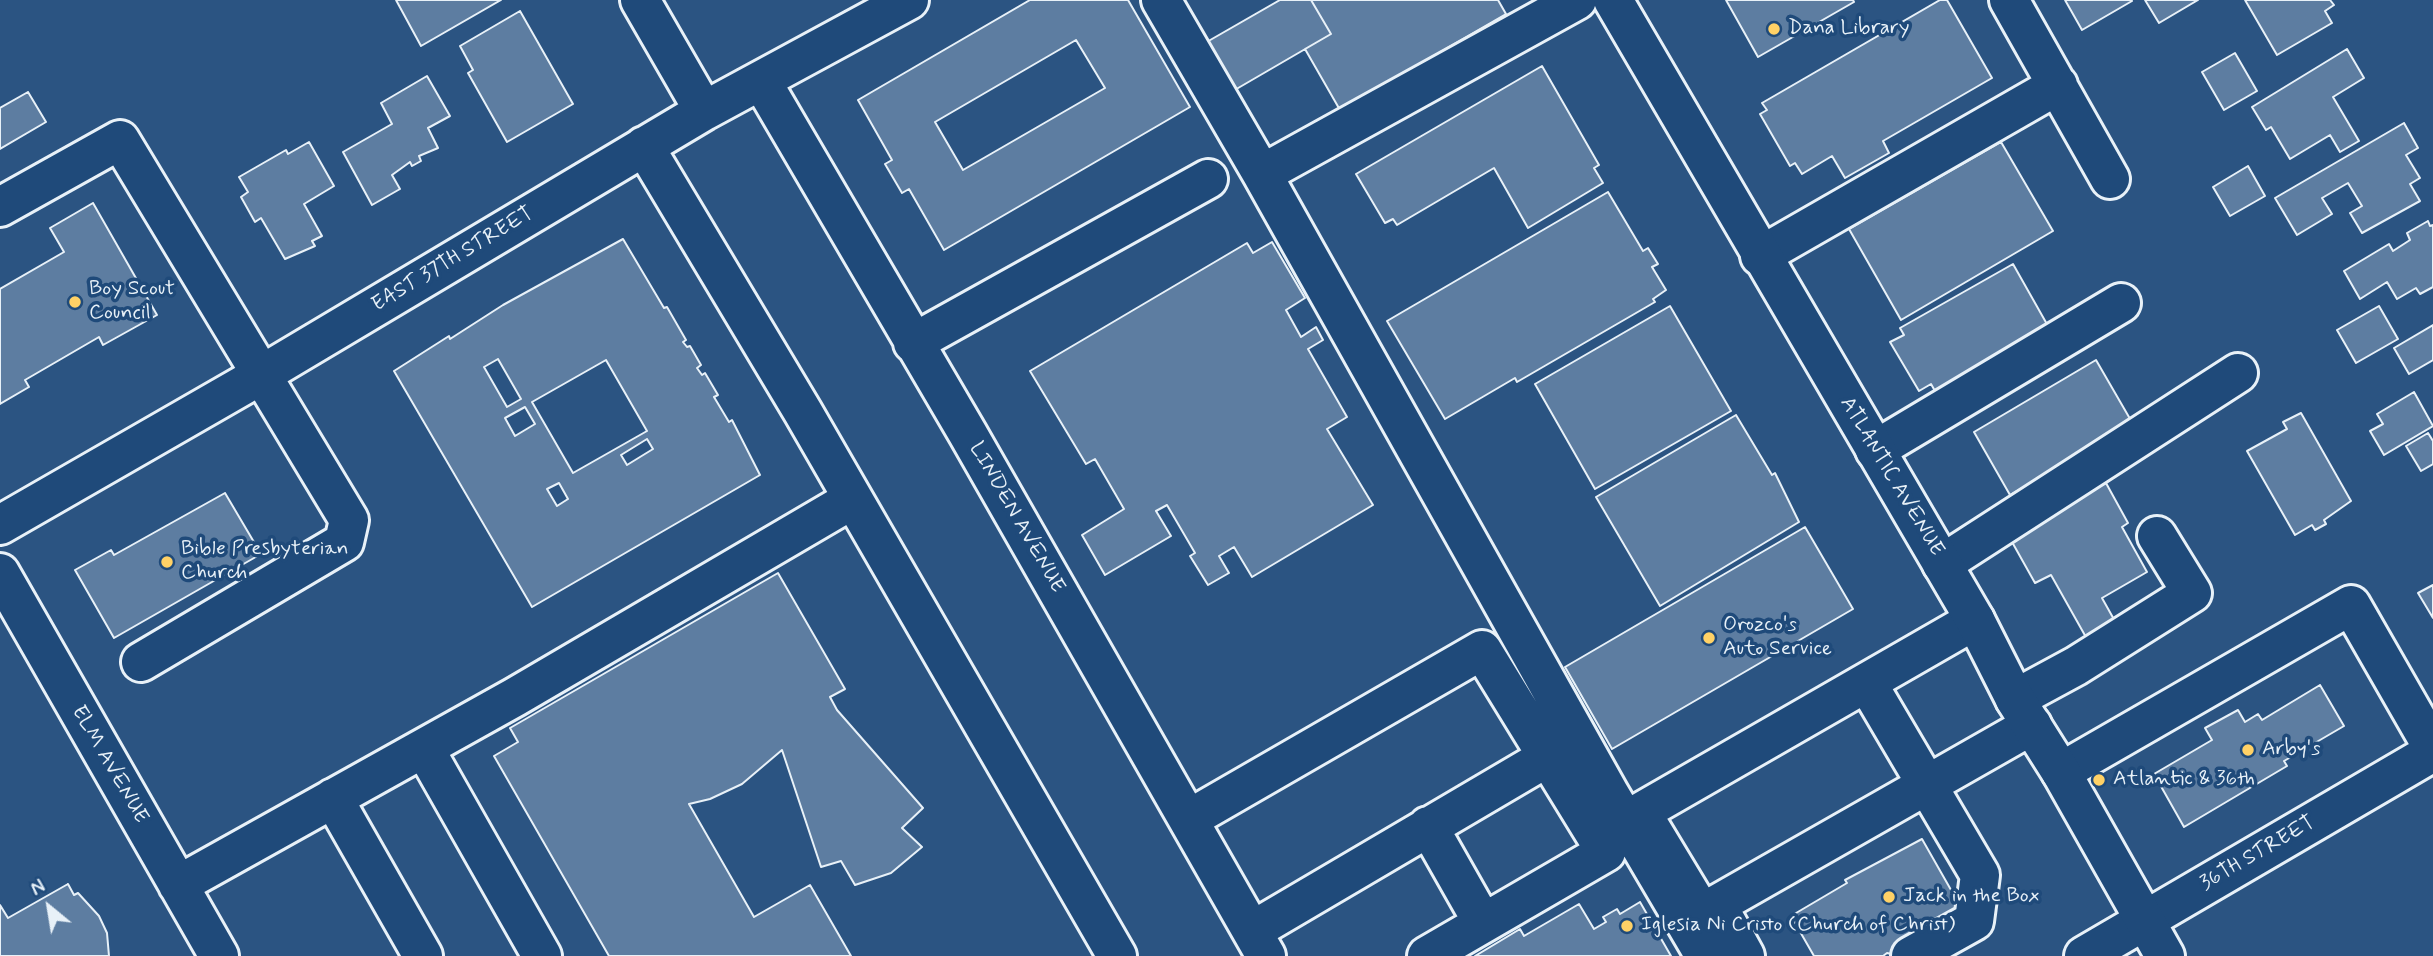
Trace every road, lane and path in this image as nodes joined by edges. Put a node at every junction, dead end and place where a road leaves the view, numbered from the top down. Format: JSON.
{"nodes":[{"id":1,"x":640,"y":0,"type":"edge"},
{"id":2,"x":909,"y":0,"type":"edge"},
{"id":3,"x":1161,"y":0,"type":"edge"},
{"id":4,"x":1577,"y":0,"type":"edge"},
{"id":5,"x":1613,"y":0,"type":"edge"},
{"id":6,"x":2009,"y":0,"type":"edge"},
{"id":7,"x":762,"y":82,"type":"junction"},
{"id":8,"x":2057,"y":85,"type":"junction"},
{"id":9,"x":704,"y":111,"type":"junction"},
{"id":10,"x":644,"y":146,"type":"junction"},
{"id":11,"x":1262,"y":174,"type":"junction"},
{"id":12,"x":1208,"y":179,"type":"dead end"},
{"id":13,"x":2110,"y":179,"type":"dead end"},
{"id":14,"x":0,"y":207,"type":"edge"},
{"id":15,"x":1760,"y":256,"type":"junction"},
{"id":16,"x":2121,"y":303,"type":"dead end"},
{"id":17,"x":913,"y":343,"type":"junction"},
{"id":18,"x":2238,"y":373,"type":"dead end"},
{"id":19,"x":261,"y":375,"type":"junction"},
{"id":20,"x":1875,"y":450,"type":"junction"},
{"id":21,"x":853,"y":499,"type":"junction"},
{"id":22,"x":0,"y":525,"type":"edge"},
{"id":23,"x":2157,"y":536,"type":"dead end"},
{"id":24,"x":1942,"y":564,"type":"junction"},
{"id":25,"x":0,"y":573,"type":"edge"},
{"id":26,"x":1975,"y":620,"type":"junction"},
{"id":27,"x":141,"y":662,"type":"dead end"},
{"id":28,"x":1867,"y":683,"type":"junction"},
{"id":29,"x":2023,"y":712,"type":"junction"},
{"id":30,"x":424,"y":747,"type":"junction"},
{"id":31,"x":2433,"y":750,"type":"edge"},
{"id":32,"x":1546,"y":758,"type":"junction"},
{"id":33,"x":2061,"y":772,"type":"junction"},
{"id":34,"x":1927,"y":787,"type":"junction"},
{"id":35,"x":333,"y":799,"type":"junction"},
{"id":36,"x":1189,"y":819,"type":"junction"},
{"id":37,"x":1428,"y":826,"type":"junction"},
{"id":38,"x":178,"y":885,"type":"junction"},
{"id":39,"x":1717,"y":905,"type":"junction"},
{"id":40,"x":2145,"y":920,"type":"junction"},
{"id":41,"x":1483,"y":923,"type":"junction"},
{"id":42,"x":1259,"y":944,"type":"edge"},
{"id":43,"x":219,"y":956,"type":"edge"},
{"id":44,"x":423,"y":956,"type":"edge"},
{"id":45,"x":542,"y":956,"type":"edge"},
{"id":46,"x":1117,"y":956,"type":"edge"},
{"id":47,"x":1427,"y":956,"type":"edge"},
{"id":48,"x":1705,"y":956,"type":"edge"},
{"id":49,"x":1745,"y":956,"type":"edge"},
{"id":50,"x":1911,"y":956,"type":"edge"},
{"id":51,"x":2084,"y":956,"type":"edge"},
{"id":52,"x":2165,"y":956,"type":"edge"}],
"edges":[{"from":1,"to":9,"type":"street"},
{"from":2,"to":7,"type":"street","name":"EAST 37TH STREET"},
{"from":3,"to":11,"type":"street"},
{"from":4,"to":11,"type":"street"},
{"from":5,"to":15,"type":"street","name":"ATLANTIC AVENUE"},
{"from":6,"to":8,"type":"street"},
{"from":7,"to":9,"type":"street","name":"EAST 37TH STREET"},
{"from":7,"to":17,"type":"street","name":"LINDEN AVENUE"},
{"from":8,"to":13,"type":"street"},
{"from":8,"to":15,"type":"street"},
{"from":9,"to":10,"type":"street","name":"EAST 37TH STREET"},
{"from":10,"to":19,"type":"street","name":"EAST 37TH STREET"},
{"from":10,"to":21,"type":"street"},
{"from":11,"to":48,"type":"street"},
{"from":12,"to":17,"type":"street"},
{"from":14,"to":19,"type":"street"},
{"from":15,"to":20,"type":"street","name":"ATLANTIC AVENUE"},
{"from":16,"to":20,"type":"street"},
{"from":17,"to":36,"type":"street","name":"LINDEN AVENUE"},
{"from":18,"to":24,"type":"street"},
{"from":19,"to":22,"type":"street","name":"EAST 37TH STREET"},
{"from":19,"to":27,"type":"street"},
{"from":20,"to":24,"type":"street","name":"ATLANTIC AVENUE"},
{"from":21,"to":30,"type":"street"},
{"from":21,"to":46,"type":"street"},
{"from":23,"to":29,"type":"street"},
{"from":24,"to":26,"type":"street","name":"ATLANTIC AVENUE"},
{"from":25,"to":38,"type":"street","name":"ELM AVENUE"},
{"from":26,"to":28,"type":"street"},
{"from":26,"to":29,"type":"street","name":"ATLANTIC AVENUE"},
{"from":28,"to":34,"type":"street"},
{"from":28,"to":39,"type":"street"},
{"from":29,"to":33,"type":"street","name":"ATLANTIC AVENUE"},
{"from":29,"to":34,"type":"street"},
{"from":30,"to":35,"type":"street"},
{"from":30,"to":45,"type":"street"},
{"from":31,"to":33,"type":"street"},
{"from":31,"to":40,"type":"street","name":"36TH STREET"},
{"from":32,"to":36,"type":"street"},
{"from":32,"to":37,"type":"street"},
{"from":32,"to":41,"type":"street"},
{"from":33,"to":40,"type":"street","name":"ATLANTIC AVENUE"},
{"from":34,"to":39,"type":"street"},
{"from":34,"to":50,"type":"street"},
{"from":35,"to":38,"type":"street"},
{"from":35,"to":44,"type":"street"},
{"from":36,"to":42,"type":"street","name":"LINDEN AVENUE"},
{"from":37,"to":41,"type":"street"},
{"from":37,"to":42,"type":"street"},
{"from":38,"to":43,"type":"street","name":"ELM AVENUE"},
{"from":39,"to":49,"type":"street"},
{"from":40,"to":51,"type":"street","name":"36TH STREET"},
{"from":40,"to":52,"type":"street","name":"ATLANTIC AVENUE"},
{"from":41,"to":47,"type":"street"}]}
